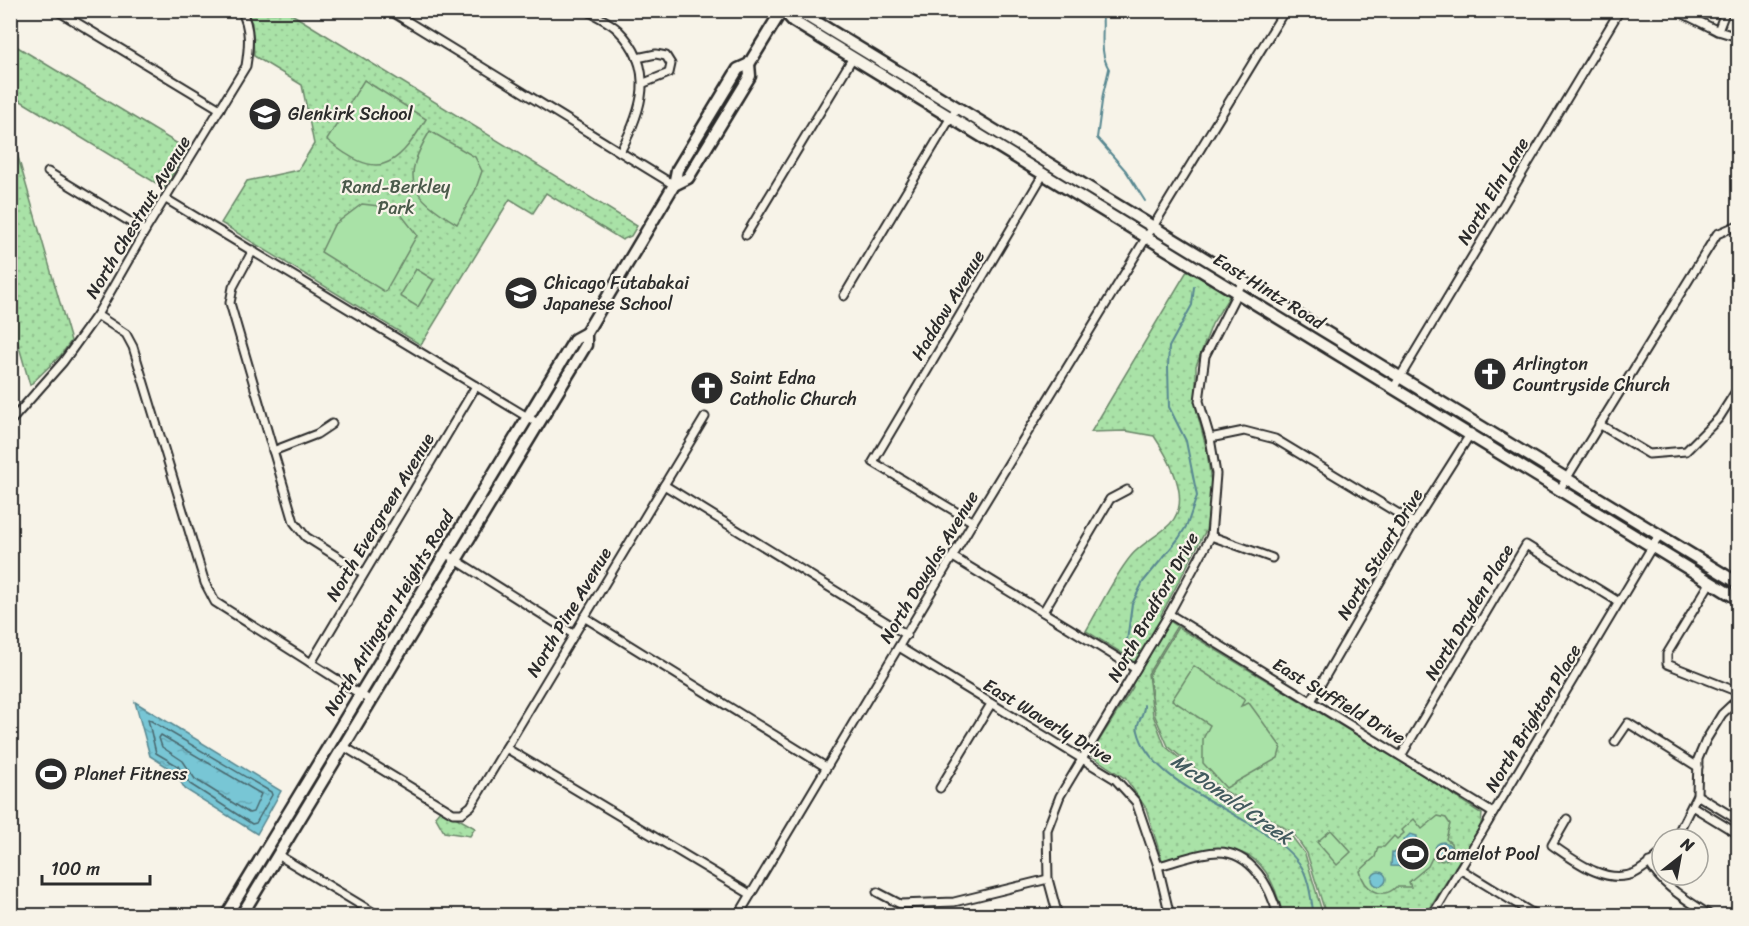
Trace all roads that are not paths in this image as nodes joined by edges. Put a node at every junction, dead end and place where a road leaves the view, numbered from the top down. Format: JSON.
{"nodes":[{"id":1,"x":56,"y":10,"type":"edge"},
{"id":2,"x":241,"y":10,"type":"edge"},
{"id":3,"x":389,"y":10,"type":"edge"},
{"id":4,"x":587,"y":10,"type":"edge"},
{"id":5,"x":783,"y":10,"type":"edge"},
{"id":6,"x":789,"y":10,"type":"edge"},
{"id":7,"x":1285,"y":10,"type":"edge"},
{"id":8,"x":1620,"y":10,"type":"edge"},
{"id":9,"x":1676,"y":10,"type":"edge"},
{"id":10,"x":1726,"y":10,"type":"edge"},
{"id":11,"x":1718,"y":31,"type":"junction"},
{"id":12,"x":1738,"y":37,"type":"edge"},
{"id":13,"x":636,"y":58,"type":"junction"},
{"id":14,"x":852,"y":59,"type":"junction"},
{"id":15,"x":644,"y":83,"type":"junction"},
{"id":16,"x":957,"y":107,"type":"junction"},
{"id":17,"x":220,"y":109,"type":"junction"},
{"id":18,"x":951,"y":120,"type":"junction"},
{"id":19,"x":620,"y":152,"type":"junction"},
{"id":20,"x":1050,"y":163,"type":"junction"},
{"id":21,"x":48,"y":171,"type":"dead end"},
{"id":22,"x":1043,"y":174,"type":"junction"},
{"id":23,"x":674,"y":185,"type":"junction"},
{"id":24,"x":166,"y":199,"type":"junction"},
{"id":25,"x":1738,"y":225,"type":"edge"},
{"id":26,"x":1155,"y":226,"type":"junction"},
{"id":27,"x":145,"y":231,"type":"junction"},
{"id":28,"x":746,"y":235,"type":"dead end"},
{"id":29,"x":1149,"y":237,"type":"junction"},
{"id":30,"x":253,"y":250,"type":"junction"},
{"id":31,"x":1243,"y":281,"type":"junction"},
{"id":32,"x":1238,"y":292,"type":"junction"},
{"id":33,"x":844,"y":296,"type":"dead end"},
{"id":34,"x":97,"y":315,"type":"junction"},
{"id":35,"x":586,"y":333,"type":"junction"},
{"id":36,"x":1400,"y":376,"type":"junction"},
{"id":37,"x":476,"y":386,"type":"junction"},
{"id":38,"x":1394,"y":387,"type":"junction"},
{"id":39,"x":1738,"y":388,"type":"edge"},
{"id":40,"x":705,"y":417,"type":"dead end"},
{"id":41,"x":528,"y":418,"type":"junction"},
{"id":42,"x":10,"y":422,"type":"edge"},
{"id":43,"x":332,"y":424,"type":"dead end"},
{"id":44,"x":539,"y":424,"type":"junction"},
{"id":45,"x":1477,"y":424,"type":"junction"},
{"id":46,"x":1599,"y":424,"type":"junction"},
{"id":47,"x":1470,"y":435,"type":"junction"},
{"id":48,"x":1210,"y":438,"type":"junction"},
{"id":49,"x":273,"y":451,"type":"junction"},
{"id":50,"x":1566,"y":478,"type":"junction"},
{"id":51,"x":664,"y":485,"type":"junction"},
{"id":52,"x":1560,"y":489,"type":"junction"},
{"id":53,"x":1127,"y":490,"type":"dead end"},
{"id":54,"x":973,"y":522,"type":"junction"},
{"id":55,"x":1414,"y":523,"type":"junction"},
{"id":56,"x":1659,"y":535,"type":"junction"},
{"id":57,"x":1211,"y":536,"type":"junction"},
{"id":58,"x":1652,"y":547,"type":"junction"},
{"id":59,"x":445,"y":553,"type":"junction"},
{"id":60,"x":953,"y":557,"type":"junction"},
{"id":61,"x":1272,"y":558,"type":"dead end"},
{"id":62,"x":456,"y":560,"type":"junction"},
{"id":63,"x":363,"y":573,"type":"junction"},
{"id":64,"x":1710,"y":583,"type":"junction"},
{"id":65,"x":1738,"y":583,"type":"edge"},
{"id":66,"x":1738,"y":597,"type":"edge"},
{"id":67,"x":1619,"y":602,"type":"junction"},
{"id":68,"x":1043,"y":612,"type":"junction"},
{"id":69,"x":1169,"y":614,"type":"junction"},
{"id":70,"x":584,"y":617,"type":"junction"},
{"id":71,"x":573,"y":634,"type":"junction"},
{"id":72,"x":907,"y":634,"type":"junction"},
{"id":73,"x":899,"y":647,"type":"junction"},
{"id":74,"x":311,"y":663,"type":"junction"},
{"id":75,"x":1136,"y":669,"type":"junction"},
{"id":76,"x":1738,"y":692,"type":"edge"},
{"id":77,"x":360,"y":694,"type":"junction"},
{"id":78,"x":1738,"y":699,"type":"edge"},
{"id":79,"x":371,"y":700,"type":"junction"},
{"id":80,"x":1311,"y":701,"type":"junction"},
{"id":81,"x":991,"y":704,"type":"junction"},
{"id":82,"x":1616,"y":742,"type":"dead end"},
{"id":83,"x":343,"y":746,"type":"junction"},
{"id":84,"x":506,"y":748,"type":"junction"},
{"id":85,"x":1081,"y":756,"type":"junction"},
{"id":86,"x":1401,"y":756,"type":"junction"},
{"id":87,"x":826,"y":767,"type":"junction"},
{"id":88,"x":1698,"y":767,"type":"junction"},
{"id":89,"x":940,"y":788,"type":"dead end"},
{"id":90,"x":1696,"y":795,"type":"junction"},
{"id":91,"x":1692,"y":806,"type":"junction"},
{"id":92,"x":1493,"y":813,"type":"junction"},
{"id":93,"x":1567,"y":819,"type":"dead end"},
{"id":94,"x":1738,"y":820,"type":"edge"},
{"id":95,"x":1681,"y":827,"type":"edge"},
{"id":96,"x":1738,"y":834,"type":"edge"},
{"id":97,"x":278,"y":855,"type":"junction"},
{"id":98,"x":1649,"y":862,"type":"joint"},
{"id":99,"x":1158,"y":867,"type":"junction"},
{"id":100,"x":1460,"y":869,"type":"junction"},
{"id":101,"x":1048,"y":879,"type":"junction"},
{"id":102,"x":877,"y":892,"type":"dead end"},
{"id":103,"x":750,"y":894,"type":"junction"},
{"id":104,"x":226,"y":915,"type":"edge"},
{"id":105,"x":241,"y":915,"type":"edge"},
{"id":106,"x":379,"y":915,"type":"edge"},
{"id":107,"x":738,"y":915,"type":"edge"},
{"id":108,"x":1058,"y":915,"type":"edge"},
{"id":109,"x":1170,"y":915,"type":"edge"},
{"id":110,"x":1278,"y":915,"type":"edge"},
{"id":111,"x":1432,"y":915,"type":"edge"},
{"id":112,"x":1537,"y":915,"type":"edge"},
{"id":113,"x":1711,"y":915,"type":"edge"}],
"edges":[{"from":1,"to":17,"type":"street"},
{"from":2,"to":17,"type":"street","name":"North Chestnut Avenue"},
{"from":3,"to":19,"type":"street"},
{"from":4,"to":13,"type":"street"},
{"from":5,"to":14,"type":"main road","name":"East Hintz Road"},
{"from":5,"to":23,"type":"main road","name":"North Arlington Heights Road"},
{"from":6,"to":16,"type":"main road","name":"East Hintz Road"},
{"from":7,"to":26,"type":"street","name":"North Douglas Avenue"},
{"from":8,"to":36,"type":"street","name":"North Elm Lane"},
{"from":9,"to":11,"type":"street"},
{"from":10,"to":11,"type":"street"},
{"from":11,"to":12,"type":"street"},
{"from":13,"to":15,"type":"street"},
{"from":13,"to":15,"type":"street"},
{"from":14,"to":18,"type":"main road","name":"East Hintz Road"},
{"from":14,"to":28,"type":"street"},
{"from":15,"to":19,"type":"street"},
{"from":16,"to":18,"type":"street"},
{"from":16,"to":20,"type":"main road","name":"East Hintz Road"},
{"from":17,"to":24,"type":"street","name":"North Chestnut Avenue"},
{"from":18,"to":22,"type":"main road","name":"East Hintz Road"},
{"from":18,"to":33,"type":"street"},
{"from":19,"to":23,"type":"street"},
{"from":20,"to":22,"type":"street","name":"Haddow Avenue"},
{"from":20,"to":26,"type":"main road","name":"East Hintz Road"},
{"from":21,"to":27,"type":"street"},
{"from":22,"to":29,"type":"main road","name":"East Hintz Road"},
{"from":22,"to":54,"type":"street","name":"Haddow Avenue"},
{"from":23,"to":35,"type":"main road","name":"North Arlington Heights Road"},
{"from":24,"to":27,"type":"street","name":"North Chestnut Avenue"},
{"from":24,"to":30,"type":"street"},
{"from":25,"to":46,"type":"street"},
{"from":26,"to":29,"type":"street","name":"North Douglas Avenue"},
{"from":26,"to":31,"type":"main road","name":"East Hintz Road"},
{"from":27,"to":34,"type":"street","name":"North Chestnut Avenue"},
{"from":29,"to":32,"type":"main road","name":"East Hintz Road"},
{"from":29,"to":54,"type":"street","name":"North Douglas Avenue"},
{"from":30,"to":37,"type":"street"},
{"from":30,"to":49,"type":"street"},
{"from":31,"to":32,"type":"street","name":"North Bradford Drive"},
{"from":31,"to":36,"type":"main road","name":"East Hintz Road"},
{"from":32,"to":38,"type":"main road","name":"East Hintz Road"},
{"from":32,"to":48,"type":"street","name":"North Bradford Drive"},
{"from":34,"to":42,"type":"street","name":"North Chestnut Avenue"},
{"from":34,"to":74,"type":"street"},
{"from":35,"to":41,"type":"main road","name":"North Arlington Heights Road"},
{"from":35,"to":44,"type":"main road","name":"North Arlington Heights Road"},
{"from":36,"to":38,"type":"street","name":"North Elm Lane"},
{"from":36,"to":45,"type":"main road","name":"East Hintz Road"},
{"from":37,"to":41,"type":"street"},
{"from":37,"to":63,"type":"street","name":"North Evergreen Avenue"},
{"from":38,"to":47,"type":"main road","name":"East Hintz Road"},
{"from":39,"to":46,"type":"street"},
{"from":40,"to":51,"type":"street","name":"North Pine Avenue"},
{"from":41,"to":44,"type":"street"},
{"from":41,"to":59,"type":"main road","name":"North Arlington Heights Road"},
{"from":43,"to":49,"type":"street"},
{"from":44,"to":62,"type":"main road","name":"North Arlington Heights Road"},
{"from":45,"to":47,"type":"street","name":"North Stuart Drive"},
{"from":45,"to":50,"type":"main road","name":"East Hintz Road"},
{"from":46,"to":50,"type":"street"},
{"from":47,"to":52,"type":"main road","name":"East Hintz Road"},
{"from":47,"to":55,"type":"street","name":"North Stuart Drive"},
{"from":48,"to":55,"type":"street"},
{"from":48,"to":57,"type":"street","name":"North Bradford Drive"},
{"from":49,"to":63,"type":"street"},
{"from":50,"to":52,"type":"street"},
{"from":50,"to":56,"type":"main road","name":"East Hintz Road"},
{"from":51,"to":70,"type":"street","name":"North Pine Avenue"},
{"from":51,"to":72,"type":"street"},
{"from":52,"to":58,"type":"main road","name":"East Hintz Road"},
{"from":53,"to":68,"type":"street"},
{"from":54,"to":60,"type":"street","name":"North Douglas Avenue"},
{"from":55,"to":80,"type":"street","name":"North Stuart Drive"},
{"from":56,"to":58,"type":"street","name":"North Brighton Place"},
{"from":56,"to":65,"type":"main road","name":"East Hintz Road"},
{"from":57,"to":61,"type":"street"},
{"from":57,"to":69,"type":"street","name":"North Bradford Drive"},
{"from":58,"to":64,"type":"main road","name":"East Hintz Road"},
{"from":58,"to":67,"type":"street","name":"North Brighton Place"},
{"from":59,"to":62,"type":"street"},
{"from":59,"to":77,"type":"main road","name":"North Arlington Heights Road"},
{"from":60,"to":68,"type":"street"},
{"from":60,"to":72,"type":"street","name":"North Douglas Avenue"},
{"from":62,"to":71,"type":"street"},
{"from":62,"to":79,"type":"main road","name":"North Arlington Heights Road"},
{"from":63,"to":74,"type":"street","name":"North Evergreen Avenue"},
{"from":64,"to":66,"type":"main road","name":"East Hintz Road"},
{"from":64,"to":76,"type":"street"},
{"from":67,"to":86,"type":"street","name":"North Dryden Place"},
{"from":67,"to":92,"type":"street","name":"North Brighton Place"},
{"from":68,"to":75,"type":"street"},
{"from":69,"to":75,"type":"street","name":"North Bradford Drive"},
{"from":69,"to":80,"type":"street","name":"East Suffield Drive"},
{"from":70,"to":71,"type":"street","name":"North Pine Avenue"},
{"from":70,"to":87,"type":"street"},
{"from":71,"to":84,"type":"street","name":"North Pine Avenue"},
{"from":72,"to":73,"type":"street","name":"North Douglas Avenue"},
{"from":73,"to":81,"type":"street","name":"East Waverly Drive"},
{"from":73,"to":87,"type":"street","name":"North Douglas Avenue"},
{"from":74,"to":77,"type":"street"},
{"from":75,"to":85,"type":"street","name":"North Bradford Drive"},
{"from":77,"to":79,"type":"street"},
{"from":77,"to":104,"type":"main road","name":"North Arlington Heights Road"},
{"from":78,"to":88,"type":"street"},
{"from":79,"to":83,"type":"main road","name":"North Arlington Heights Road"},
{"from":80,"to":86,"type":"street","name":"East Suffield Drive"},
{"from":81,"to":85,"type":"street","name":"East Waverly Drive"},
{"from":81,"to":89,"type":"street"},
{"from":82,"to":88,"type":"street"},
{"from":83,"to":84,"type":"street","name":"North Pine Avenue"},
{"from":83,"to":97,"type":"main road","name":"North Arlington Heights Road"},
{"from":84,"to":103,"type":"street"},
{"from":85,"to":99,"type":"street","name":"East Waverly Drive"},
{"from":85,"to":101,"type":"street","name":"North Bradford Drive"},
{"from":86,"to":92,"type":"street","name":"East Suffield Drive"},
{"from":87,"to":103,"type":"street","name":"North Douglas Avenue"},
{"from":88,"to":90,"type":"street"},
{"from":90,"to":91,"type":"street"},
{"from":90,"to":94,"type":"street"},
{"from":91,"to":95,"type":"street"},
{"from":91,"to":96,"type":"street"},
{"from":92,"to":100,"type":"street","name":"North Brighton Place"},
{"from":93,"to":98,"type":"street"},
{"from":97,"to":105,"type":"main road","name":"North Arlington Heights Road"},
{"from":97,"to":106,"type":"street"},
{"from":98,"to":113,"type":"street"},
{"from":99,"to":109,"type":"street","name":"East Waverly Drive"},
{"from":99,"to":110,"type":"street"},
{"from":100,"to":111,"type":"street","name":"North Brighton Place"},
{"from":100,"to":112,"type":"street"},
{"from":101,"to":102,"type":"street"},
{"from":101,"to":108,"type":"street","name":"North Bradford Drive"},
{"from":103,"to":107,"type":"street","name":"North Douglas Avenue"}]}
